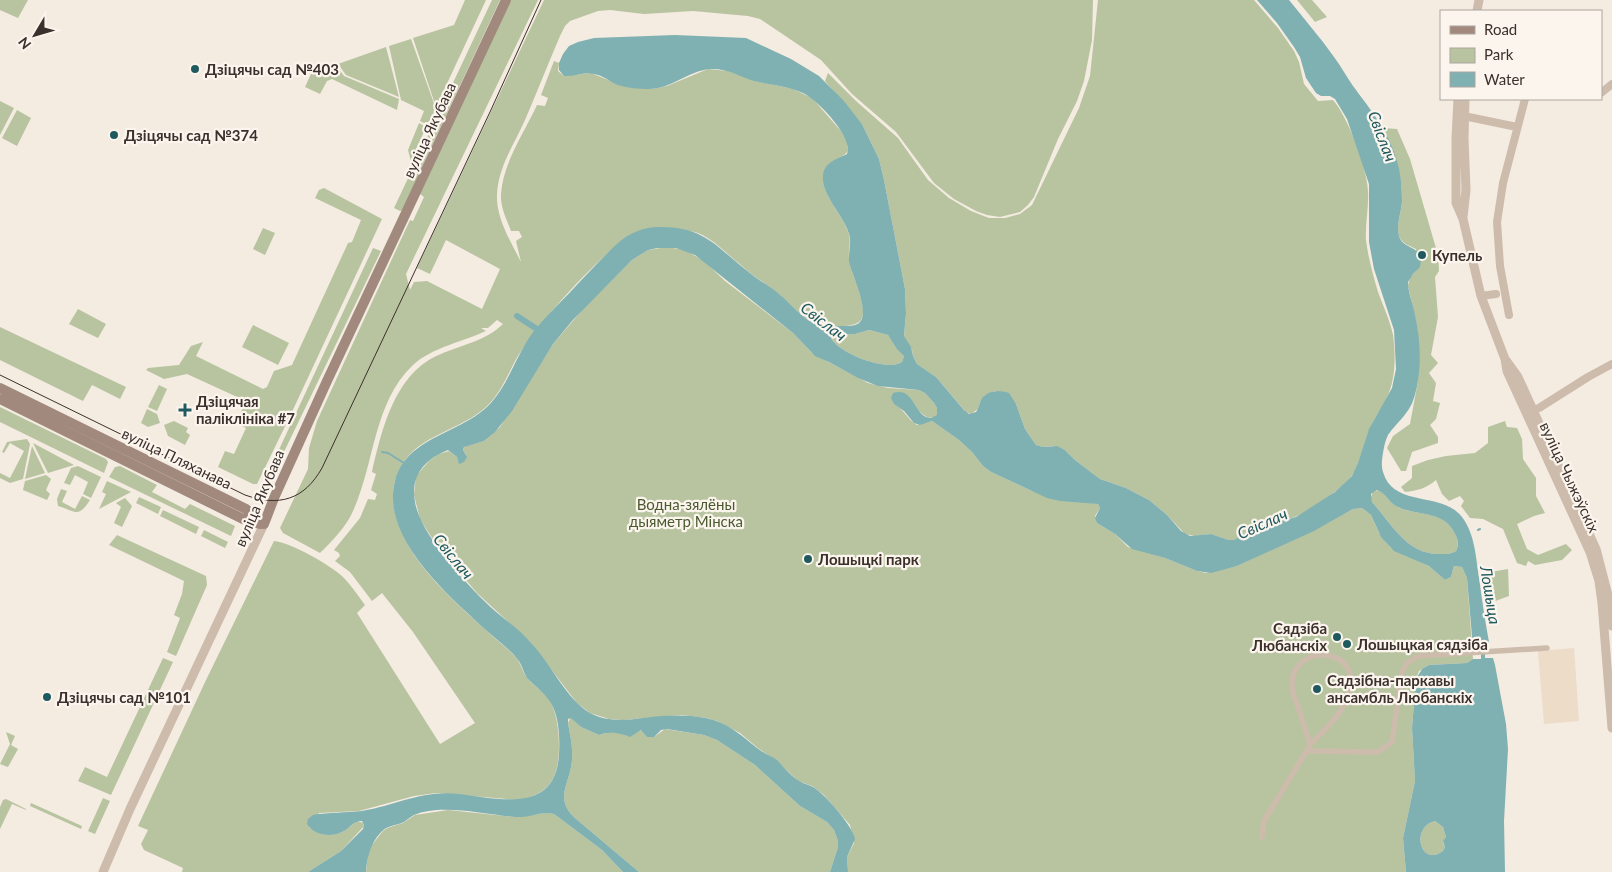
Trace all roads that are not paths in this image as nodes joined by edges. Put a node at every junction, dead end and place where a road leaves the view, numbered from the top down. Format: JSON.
{"nodes":[{"id":1,"x":506,"y":0,"type":"edge"},
{"id":2,"x":1612,"y":84,"type":"edge"},
{"id":3,"x":1602,"y":92,"type":"edge"},
{"id":4,"x":1458,"y":100,"type":"edge"},
{"id":5,"x":1465,"y":100,"type":"edge"},
{"id":6,"x":1525,"y":100,"type":"edge"},
{"id":7,"x":1460,"y":115,"type":"junction"},
{"id":8,"x":1517,"y":127,"type":"junction"},
{"id":9,"x":1496,"y":294,"type":"dead end"},
{"id":10,"x":1482,"y":296,"type":"junction"},
{"id":11,"x":1509,"y":316,"type":"dead end"},
{"id":12,"x":1612,"y":364,"type":"edge"},
{"id":13,"x":0,"y":388,"type":"edge"},
{"id":14,"x":0,"y":399,"type":"edge"},
{"id":15,"x":1529,"y":411,"type":"junction"},
{"id":16,"x":264,"y":524,"type":"junction"},
{"id":17,"x":1612,"y":626,"type":"edge"},
{"id":18,"x":1547,"y":648,"type":"dead end"},
{"id":19,"x":1612,"y":728,"type":"edge"},
{"id":20,"x":1309,"y":748,"type":"junction"},
{"id":21,"x":1262,"y":837,"type":"dead end"},
{"id":22,"x":103,"y":872,"type":"edge"}],
"edges":[{"from":1,"to":16,"type":"main road","name":"вуліца Якубава"},
{"from":2,"to":3,"type":"street"},
{"from":4,"to":7,"type":"street","name":"вуліца Чыжэўскіх"},
{"from":5,"to":7,"type":"street","name":"вуліца Чыжэўскіх"},
{"from":6,"to":8,"type":"street"},
{"from":7,"to":8,"type":"street"},
{"from":7,"to":10,"type":"street","name":"вуліца Чыжэўскіх"},
{"from":8,"to":11,"type":"street"},
{"from":9,"to":10,"type":"street"},
{"from":10,"to":15,"type":"street","name":"вуліца Чыжэўскіх"},
{"from":12,"to":15,"type":"street"},
{"from":13,"to":16,"type":"main road","name":"вуліца Пляханава"},
{"from":14,"to":16,"type":"main road","name":"вуліца Пляханава"},
{"from":15,"to":17,"type":"street","name":"вуліца Чыжэўскіх"},
{"from":15,"to":19,"type":"street","name":"вуліца Чыжэўскіх"},
{"from":16,"to":22,"type":"street","name":"вуліца Якубава"},
{"from":18,"to":20,"type":"street"},
{"from":20,"to":20,"type":"street"},
{"from":20,"to":21,"type":"street"}]}
